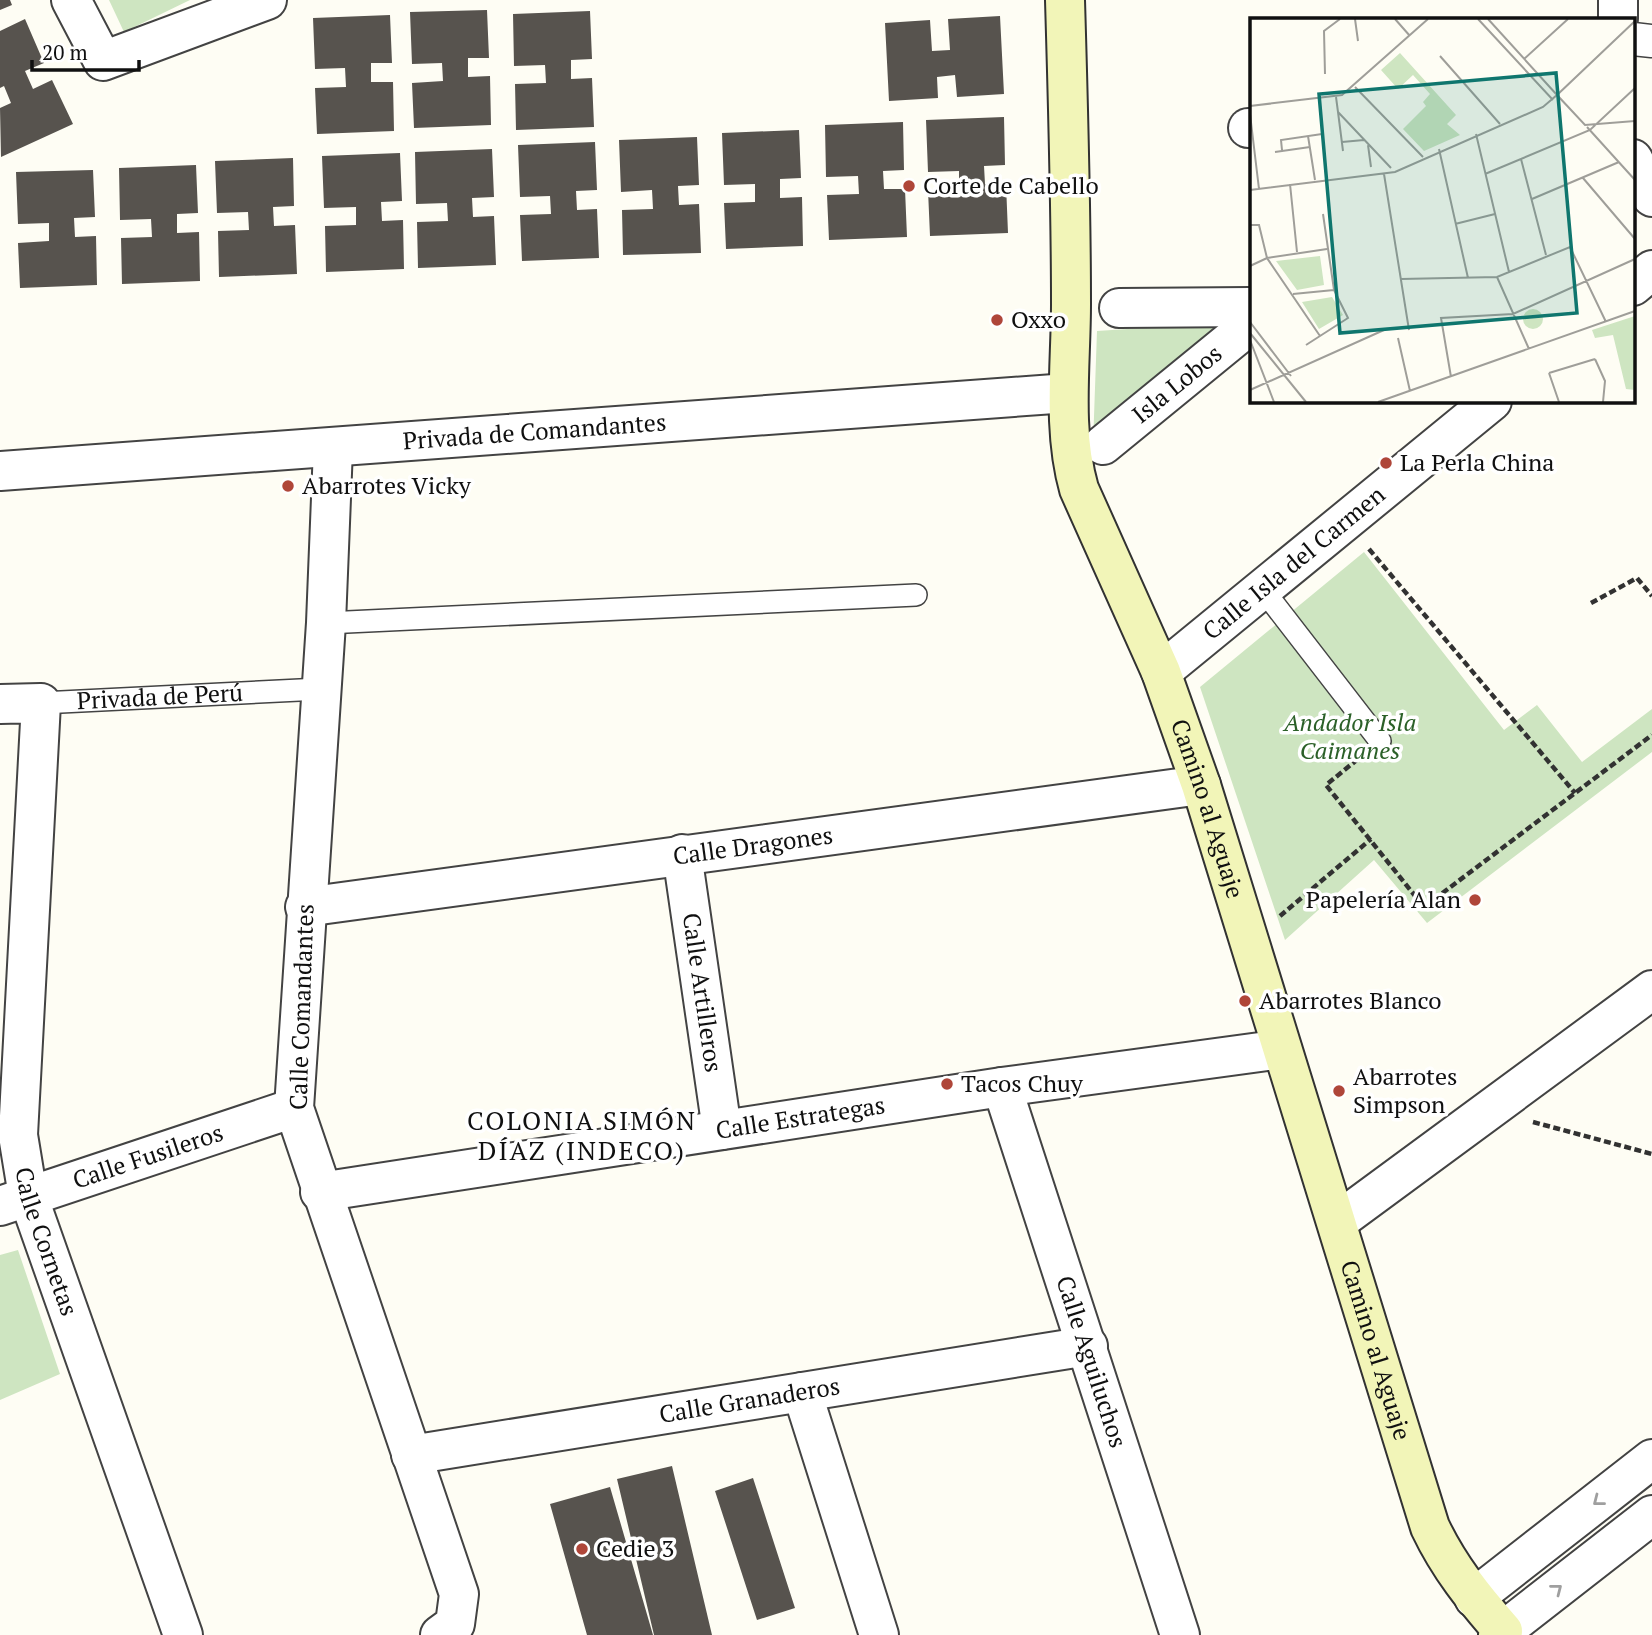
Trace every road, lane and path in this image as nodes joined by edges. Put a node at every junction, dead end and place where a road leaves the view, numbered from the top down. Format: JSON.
{"nodes":[{"id":1,"x":71,"y":0,"type":"edge"},
{"id":2,"x":267,"y":0,"type":"edge"},
{"id":3,"x":1065,"y":0,"type":"edge"},
{"id":4,"x":1618,"y":0,"type":"edge"},
{"id":5,"x":1618,"y":18,"type":"edge"},
{"id":6,"x":1634,"y":39,"type":"edge"},
{"id":7,"x":1652,"y":41,"type":"edge"},
{"id":8,"x":1634,"y":161,"type":"edge"},
{"id":9,"x":1652,"y":197,"type":"edge"},
{"id":10,"x":1652,"y":270,"type":"edge"},
{"id":11,"x":1634,"y":285,"type":"edge"},
{"id":12,"x":1250,"y":306,"type":"edge"},
{"id":13,"x":1119,"y":308,"type":"dead end"},
{"id":14,"x":1250,"y":325,"type":"edge"},
{"id":15,"x":1068,"y":393,"type":"junction"},
{"id":16,"x":1491,"y":402,"type":"edge"},
{"id":17,"x":1103,"y":445,"type":"dead end"},
{"id":18,"x":333,"y":448,"type":"junction"},
{"id":19,"x":0,"y":471,"type":"edge"},
{"id":20,"x":1346,"y":521,"type":"junction"},
{"id":21,"x":1264,"y":591,"type":"junction"},
{"id":22,"x":916,"y":595,"type":"dead end"},
{"id":23,"x":1652,"y":596,"type":"edge"},
{"id":24,"x":1591,"y":603,"type":"dead end"},
{"id":25,"x":326,"y":623,"type":"junction"},
{"id":26,"x":1161,"y":672,"type":"junction"},
{"id":27,"x":320,"y":689,"type":"junction"},
{"id":28,"x":41,"y":703,"type":"junction"},
{"id":29,"x":0,"y":705,"type":"edge"},
{"id":30,"x":1652,"y":735,"type":"edge"},
{"id":31,"x":1380,"y":741,"type":"joint"},
{"id":32,"x":1201,"y":785,"type":"junction"},
{"id":33,"x":1575,"y":793,"type":"junction"},
{"id":34,"x":1371,"y":839,"type":"junction"},
{"id":35,"x":682,"y":854,"type":"junction"},
{"id":36,"x":305,"y":907,"type":"junction"},
{"id":37,"x":1274,"y":921,"type":"dead end"},
{"id":38,"x":1652,"y":990,"type":"edge"},
{"id":39,"x":1282,"y":1049,"type":"junction"},
{"id":40,"x":1002,"y":1087,"type":"junction"},
{"id":41,"x":295,"y":1108,"type":"junction"},
{"id":42,"x":1488,"y":1111,"type":"junction"},
{"id":43,"x":722,"y":1130,"type":"junction"},
{"id":44,"x":1652,"y":1154,"type":"edge"},
{"id":45,"x":320,"y":1192,"type":"junction"},
{"id":46,"x":14,"y":1201,"type":"edge"},
{"id":47,"x":1337,"y":1222,"type":"junction"},
{"id":48,"x":1088,"y":1346,"type":"junction"},
{"id":49,"x":802,"y":1392,"type":"junction"},
{"id":50,"x":411,"y":1455,"type":"junction"},
{"id":51,"x":1652,"y":1459,"type":"edge"},
{"id":52,"x":1652,"y":1515,"type":"edge"},
{"id":53,"x":1474,"y":1598,"type":"junction"},
{"id":54,"x":447,"y":1629,"type":"edge"},
{"id":55,"x":1494,"y":1634,"type":"edge"},
{"id":56,"x":183,"y":1635,"type":"edge"},
{"id":57,"x":879,"y":1635,"type":"edge"},
{"id":58,"x":1180,"y":1635,"type":"edge"}],
"edges":[{"from":1,"to":2,"type":"street"},
{"from":3,"to":15,"type":"main road","name":"Camino al Aguaje"},
{"from":4,"to":5,"type":"street"},
{"from":6,"to":7,"type":"street"},
{"from":8,"to":9,"type":"street"},
{"from":10,"to":11,"type":"street"},
{"from":12,"to":13,"type":"street","name":"Isla Lobos"},
{"from":14,"to":17,"type":"street","name":"Isla Lobos"},
{"from":15,"to":18,"type":"street","name":"Privada de Comandantes"},
{"from":15,"to":26,"type":"main road","name":"Camino al Aguaje"},
{"from":16,"to":20,"type":"street","name":"Calle Isla del Carmen"},
{"from":18,"to":19,"type":"street","name":"Privada de Comandantes"},
{"from":18,"to":25,"type":"street","name":"Calle Comandantes"},
{"from":20,"to":21,"type":"street","name":"Calle Isla del Carmen"},
{"from":20,"to":33,"type":"path"},
{"from":21,"to":26,"type":"street","name":"Calle Isla del Carmen"},
{"from":21,"to":31,"type":"lane"},
{"from":22,"to":25,"type":"lane"},
{"from":23,"to":24,"type":"path"},
{"from":25,"to":27,"type":"street","name":"Calle Comandantes"},
{"from":26,"to":32,"type":"main road","name":"Camino al Aguaje"},
{"from":27,"to":28,"type":"lane","name":"Privada de Perú"},
{"from":27,"to":36,"type":"street","name":"Calle Comandantes"},
{"from":28,"to":29,"type":"street","name":"Privada de Perú"},
{"from":28,"to":46,"type":"street","name":"Calle Cornetas"},
{"from":30,"to":33,"type":"path"},
{"from":31,"to":34,"type":"path"},
{"from":32,"to":35,"type":"street","name":"Calle Dragones"},
{"from":32,"to":39,"type":"main road","name":"Camino al Aguaje"},
{"from":33,"to":34,"type":"path"},
{"from":34,"to":37,"type":"path"},
{"from":35,"to":36,"type":"street","name":"Calle Dragones"},
{"from":35,"to":43,"type":"street","name":"Calle Artilleros"},
{"from":36,"to":41,"type":"street","name":"Calle Comandantes"},
{"from":38,"to":42,"type":"street"},
{"from":39,"to":40,"type":"street","name":"Calle Estrategas"},
{"from":39,"to":47,"type":"main road","name":"Camino al Aguaje"},
{"from":40,"to":43,"type":"street","name":"Calle Estrategas"},
{"from":40,"to":48,"type":"street","name":"Calle Aguiluchos"},
{"from":41,"to":45,"type":"street","name":"Calle Comandantes"},
{"from":41,"to":46,"type":"street","name":"Calle Fusileros"},
{"from":42,"to":44,"type":"path"},
{"from":42,"to":47,"type":"street"},
{"from":43,"to":45,"type":"street","name":"Calle Estrategas"},
{"from":45,"to":50,"type":"street","name":"Calle Comandantes"},
{"from":46,"to":56,"type":"street","name":"Calle Cornetas"},
{"from":47,"to":53,"type":"main road","name":"Camino al Aguaje"},
{"from":48,"to":49,"type":"street","name":"Calle Granaderos"},
{"from":48,"to":58,"type":"street","name":"Calle Aguiluchos"},
{"from":49,"to":50,"type":"street","name":"Calle Granaderos"},
{"from":49,"to":57,"type":"street"},
{"from":50,"to":54,"type":"street","name":"Calle Comandantes"},
{"from":51,"to":53,"type":"street","one_way":true},
{"from":55,"to":52,"type":"street","one_way":true},
{"from":53,"to":55,"type":"main road","name":"Camino al Aguaje"}]}
